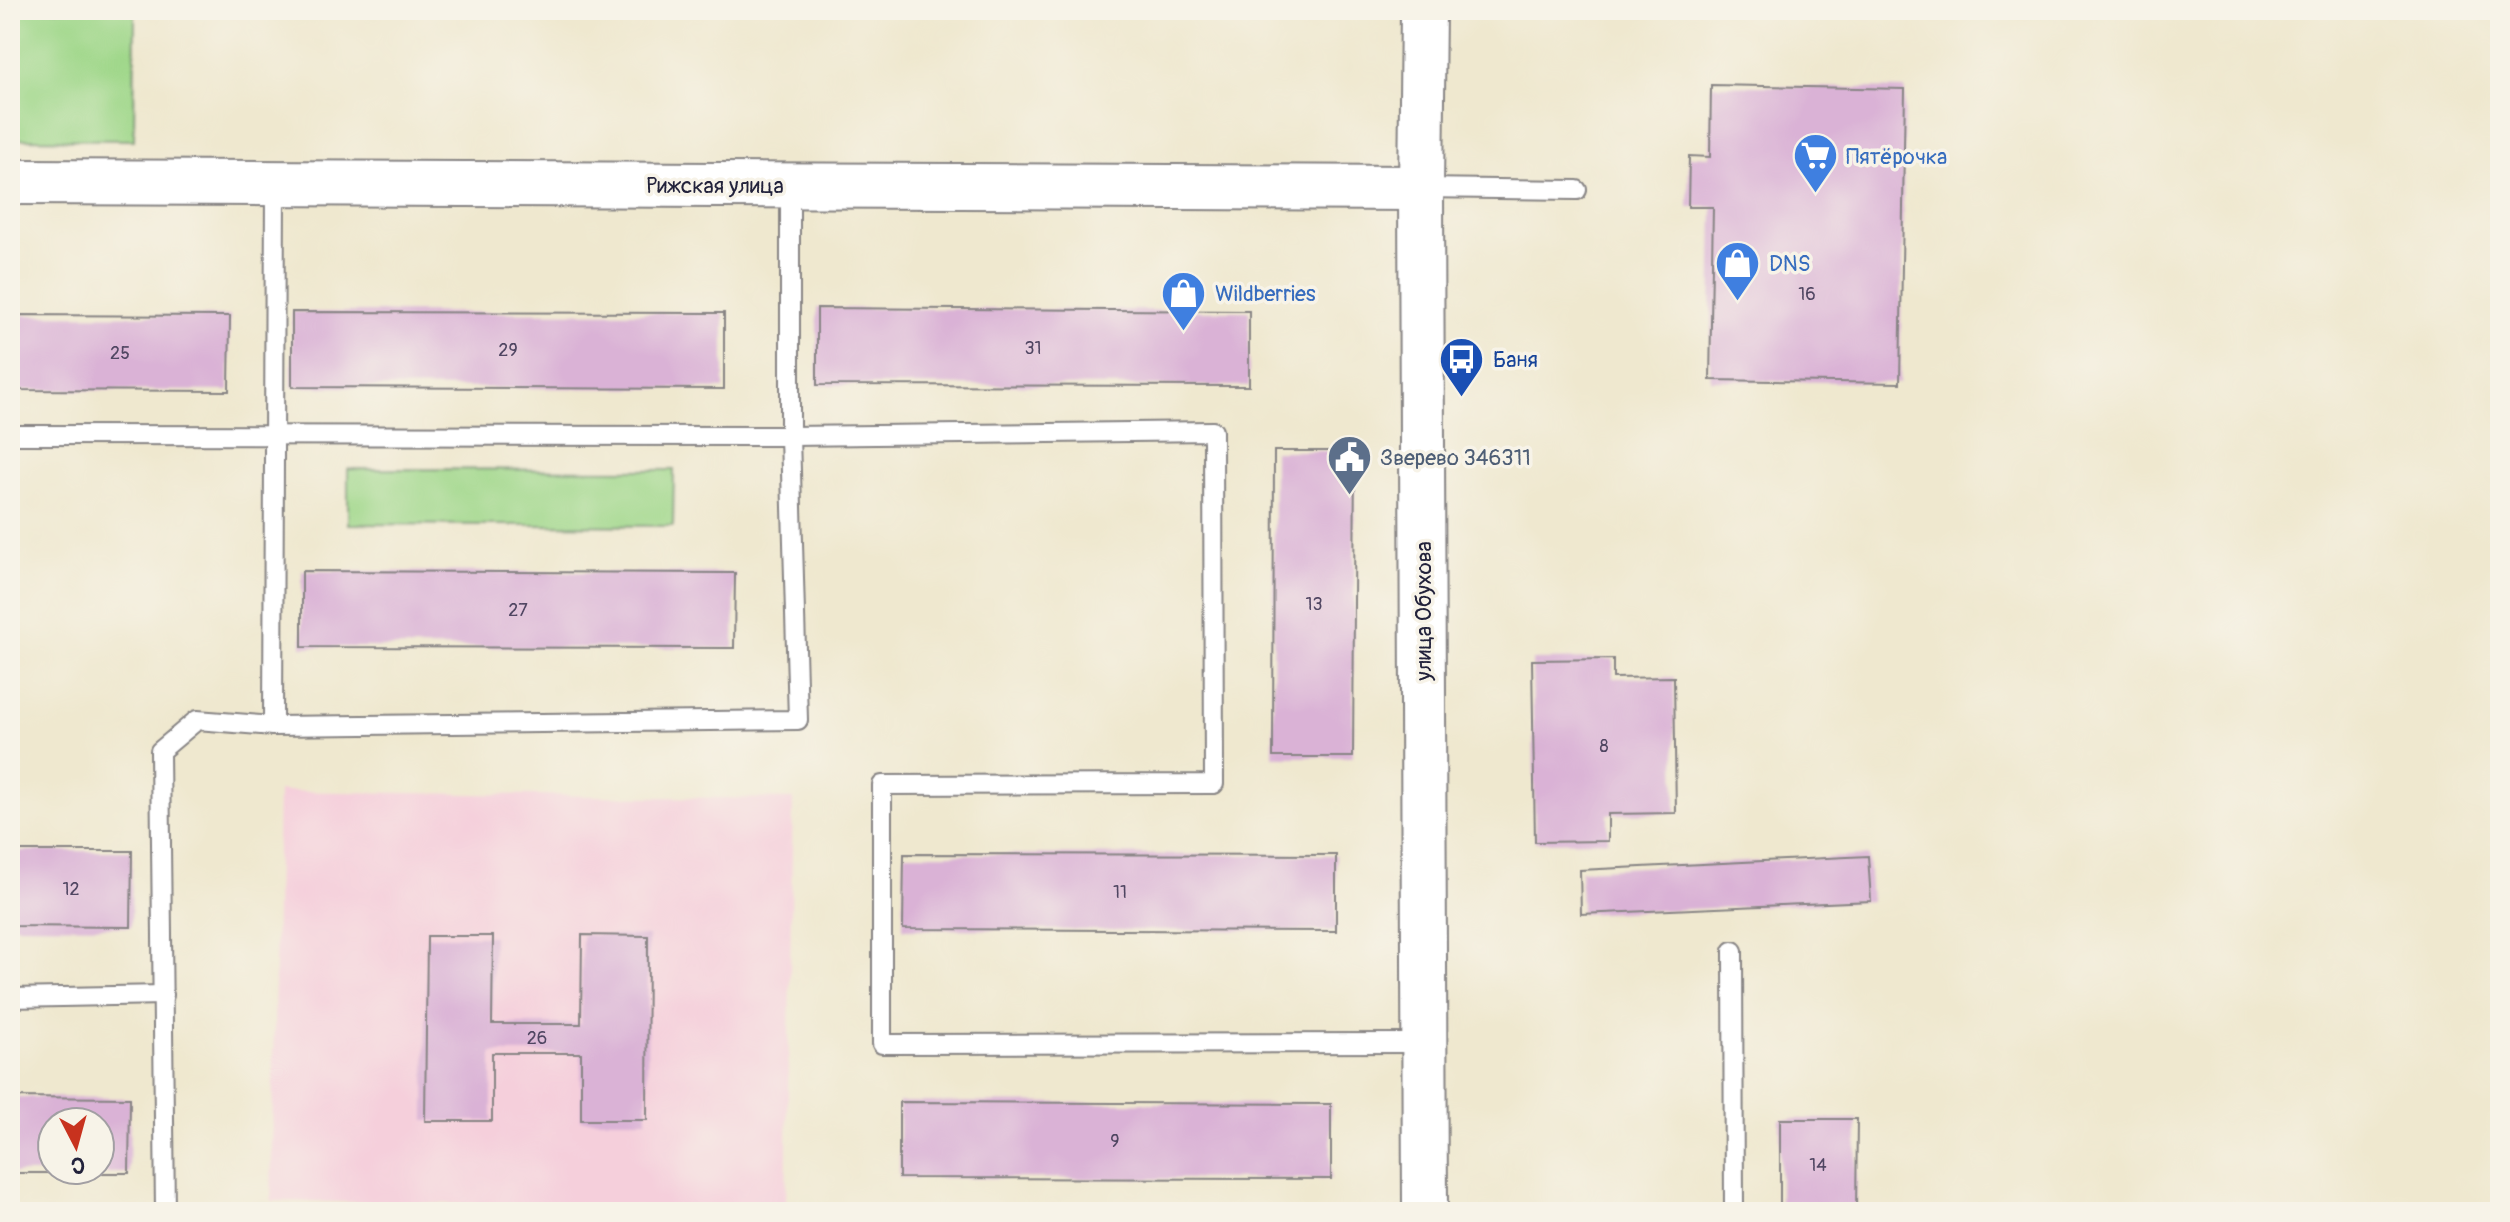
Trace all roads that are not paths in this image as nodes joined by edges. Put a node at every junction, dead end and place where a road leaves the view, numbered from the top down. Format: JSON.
{"nodes":[{"id":1,"x":1423,"y":10,"type":"edge"},
{"id":2,"x":10,"y":182,"type":"edge"},
{"id":3,"x":275,"y":183,"type":"junction"},
{"id":4,"x":790,"y":185,"type":"junction"},
{"id":5,"x":1421,"y":188,"type":"junction"},
{"id":6,"x":1577,"y":190,"type":"dead end"},
{"id":7,"x":10,"y":435,"type":"edge"},
{"id":8,"x":275,"y":435,"type":"junction"},
{"id":9,"x":790,"y":436,"type":"junction"},
{"id":10,"x":273,"y":726,"type":"junction"},
{"id":11,"x":1733,"y":951,"type":"dead end"},
{"id":12,"x":164,"y":995,"type":"junction"},
{"id":13,"x":10,"y":998,"type":"edge"},
{"id":14,"x":1424,"y":1043,"type":"junction"},
{"id":15,"x":165,"y":1212,"type":"edge"},
{"id":16,"x":1425,"y":1212,"type":"edge"},
{"id":17,"x":1734,"y":1212,"type":"edge"}],
"edges":[{"from":1,"to":5,"type":"street","name":"улица Обухова"},
{"from":2,"to":3,"type":"street","name":"Рижская улица"},
{"from":3,"to":4,"type":"street","name":"Рижская улица"},
{"from":3,"to":8,"type":"lane"},
{"from":4,"to":5,"type":"street","name":"Рижская улица"},
{"from":4,"to":9,"type":"lane"},
{"from":5,"to":6,"type":"lane"},
{"from":5,"to":14,"type":"street","name":"улица Обухова"},
{"from":7,"to":8,"type":"lane"},
{"from":8,"to":9,"type":"lane"},
{"from":8,"to":10,"type":"lane"},
{"from":9,"to":10,"type":"lane"},
{"from":9,"to":14,"type":"lane"},
{"from":10,"to":12,"type":"lane"},
{"from":11,"to":17,"type":"lane"},
{"from":12,"to":13,"type":"lane"},
{"from":12,"to":15,"type":"lane"},
{"from":14,"to":16,"type":"street","name":"улица Обухова"}]}
